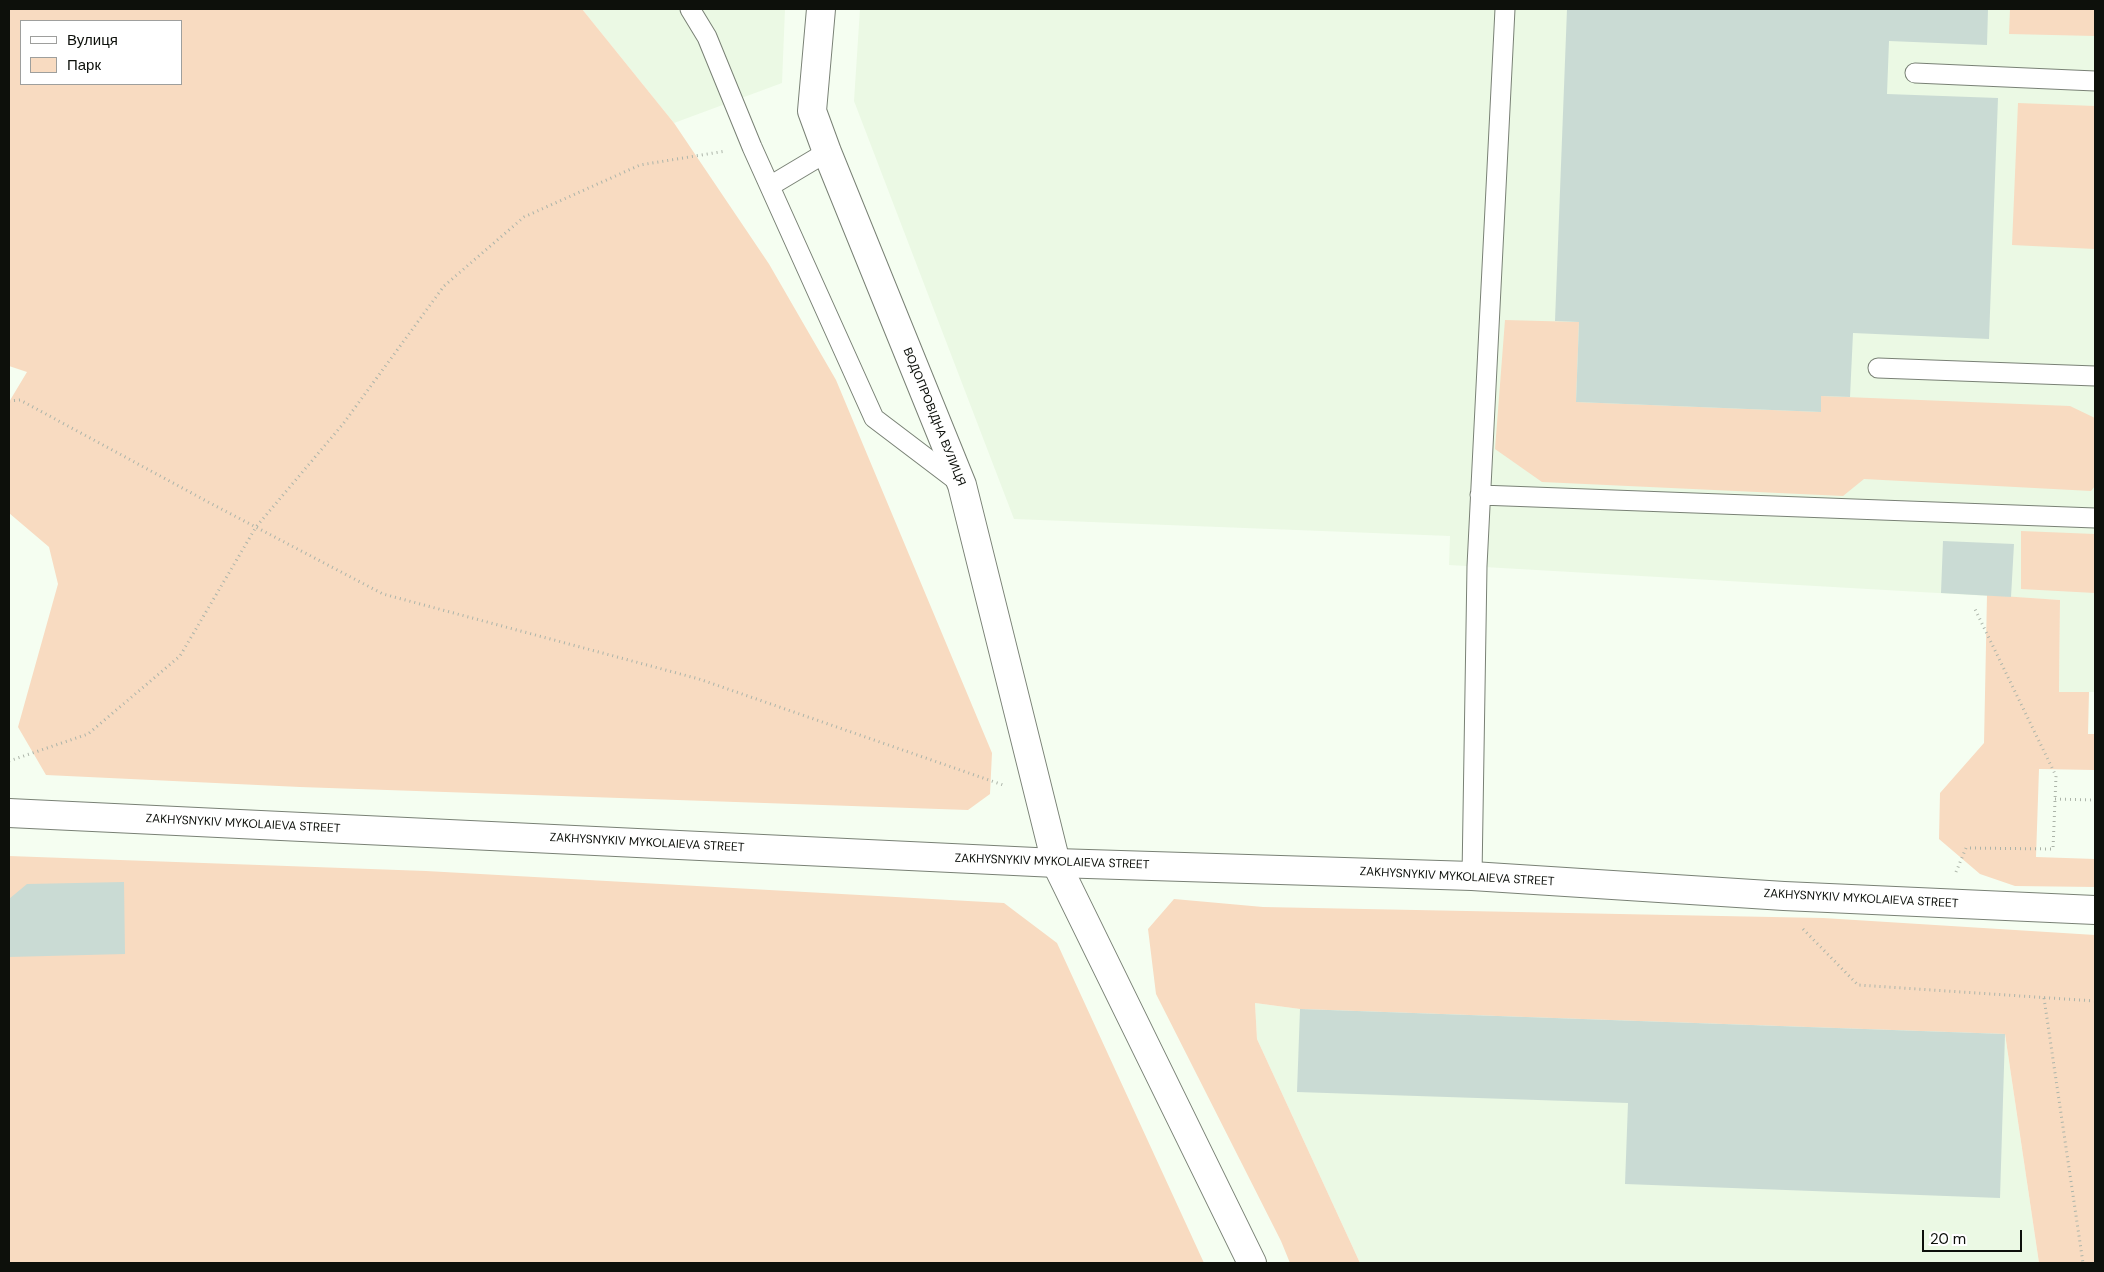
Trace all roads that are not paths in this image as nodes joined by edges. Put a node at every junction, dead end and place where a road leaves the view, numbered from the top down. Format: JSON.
{"nodes":[{"id":1,"x":690,"y":9,"type":"edge"},
{"id":2,"x":821,"y":9,"type":"edge"},
{"id":3,"x":1505,"y":9,"type":"edge"},
{"id":4,"x":1915,"y":73,"type":"dead end"},
{"id":5,"x":2095,"y":81,"type":"edge"},
{"id":6,"x":827,"y":152,"type":"junction"},
{"id":7,"x":770,"y":186,"type":"junction"},
{"id":8,"x":1878,"y":368,"type":"dead end"},
{"id":9,"x":2095,"y":376,"type":"edge"},
{"id":10,"x":962,"y":485,"type":"junction"},
{"id":11,"x":1480,"y":495,"type":"junction"},
{"id":12,"x":2095,"y":518,"type":"edge"},
{"id":13,"x":9,"y":813,"type":"edge"},
{"id":14,"x":1056,"y":863,"type":"junction"},
{"id":15,"x":1472,"y":876,"type":"junction"},
{"id":16,"x":2095,"y":910,"type":"edge"},
{"id":17,"x":1252,"y":1263,"type":"edge"}],
"edges":[{"from":1,"to":7,"type":"lane"},
{"from":2,"to":6,"type":"street","name":"ВОДОПРОВІДНА ВУЛИЦЯ"},
{"from":3,"to":11,"type":"lane"},
{"from":4,"to":5,"type":"lane"},
{"from":6,"to":7,"type":"lane"},
{"from":6,"to":10,"type":"street","name":"ВОДОПРОВІДНА ВУЛИЦЯ"},
{"from":7,"to":10,"type":"lane"},
{"from":8,"to":9,"type":"lane"},
{"from":10,"to":14,"type":"street","name":"ВОДОПРОВІДНА ВУЛИЦЯ"},
{"from":11,"to":12,"type":"lane"},
{"from":11,"to":15,"type":"lane"},
{"from":13,"to":14,"type":"street","name":"ZAKHYSNYKIV MYKOLAIEVA STREET"},
{"from":14,"to":15,"type":"street","name":"ZAKHYSNYKIV MYKOLAIEVA STREET"},
{"from":14,"to":17,"type":"street","name":"ВОДОПРОВІДНА ВУЛИЦЯ"},
{"from":15,"to":16,"type":"street","name":"ZAKHYSNYKIV MYKOLAIEVA STREET"}]}
